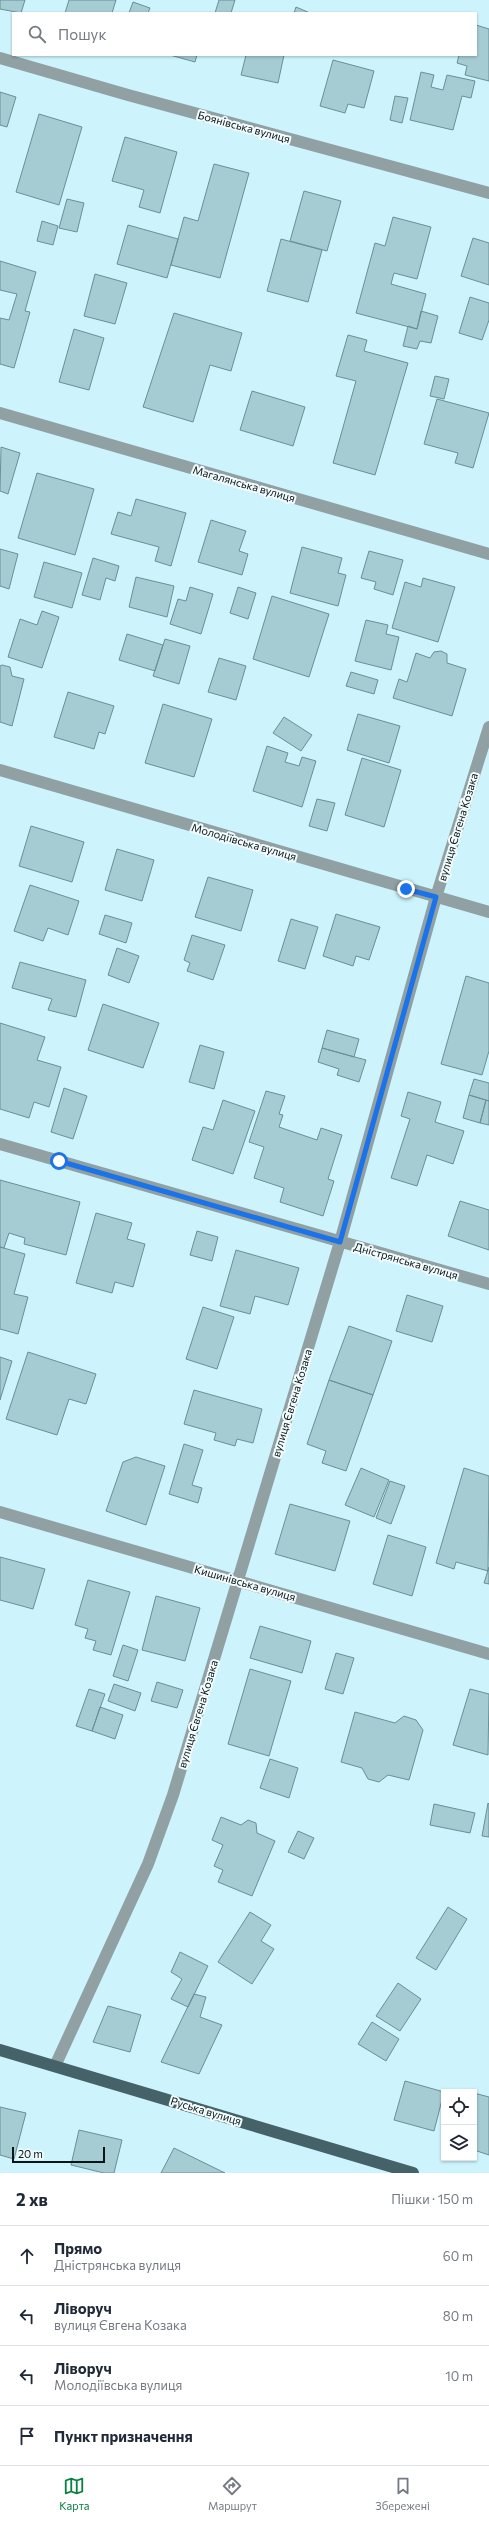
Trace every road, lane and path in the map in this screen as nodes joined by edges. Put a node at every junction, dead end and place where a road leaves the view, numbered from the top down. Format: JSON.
{"nodes":[{"id":1,"x":0,"y":58,"type":"edge"},
{"id":2,"x":489,"y":193,"type":"edge"},
{"id":3,"x":0,"y":413,"type":"edge"},
{"id":4,"x":489,"y":554,"type":"edge"},
{"id":5,"x":489,"y":727,"type":"edge"},
{"id":6,"x":0,"y":770,"type":"edge"},
{"id":7,"x":436,"y":897,"type":"junction"},
{"id":8,"x":489,"y":912,"type":"edge"},
{"id":9,"x":0,"y":1144,"type":"edge"},
{"id":10,"x":340,"y":1242,"type":"junction"},
{"id":11,"x":489,"y":1284,"type":"edge"},
{"id":12,"x":0,"y":1512,"type":"edge"},
{"id":13,"x":239,"y":1581,"type":"junction"},
{"id":14,"x":489,"y":1654,"type":"edge"},
{"id":15,"x":0,"y":2050,"type":"edge"},
{"id":16,"x":55,"y":2066,"type":"junction"},
{"id":17,"x":413,"y":2173,"type":"edge"}],
"edges":[{"from":1,"to":2,"type":"street","name":"Боянівська вулиця"},
{"from":3,"to":4,"type":"street","name":"Магалянська вулиця"},
{"from":5,"to":7,"type":"street","name":"вулиця Євгена Козака"},
{"from":6,"to":7,"type":"street","name":"Молодіївська вулиця"},
{"from":7,"to":8,"type":"street","name":"Молодіївська вулиця"},
{"from":7,"to":10,"type":"street","name":"вулиця Євгена Козака"},
{"from":9,"to":10,"type":"street","name":"Дністрянська вулиця"},
{"from":10,"to":11,"type":"street","name":"Дністрянська вулиця"},
{"from":10,"to":13,"type":"street","name":"вулиця Євгена Козака"},
{"from":12,"to":13,"type":"street","name":"Кишинівська вулиця"},
{"from":13,"to":14,"type":"street","name":"Кишинівська вулиця"},
{"from":13,"to":16,"type":"street","name":"вулиця Євгена Козака"},
{"from":15,"to":16,"type":"main road","name":"Руська вулиця"},
{"from":16,"to":17,"type":"main road","name":"Руська вулиця"}]}
